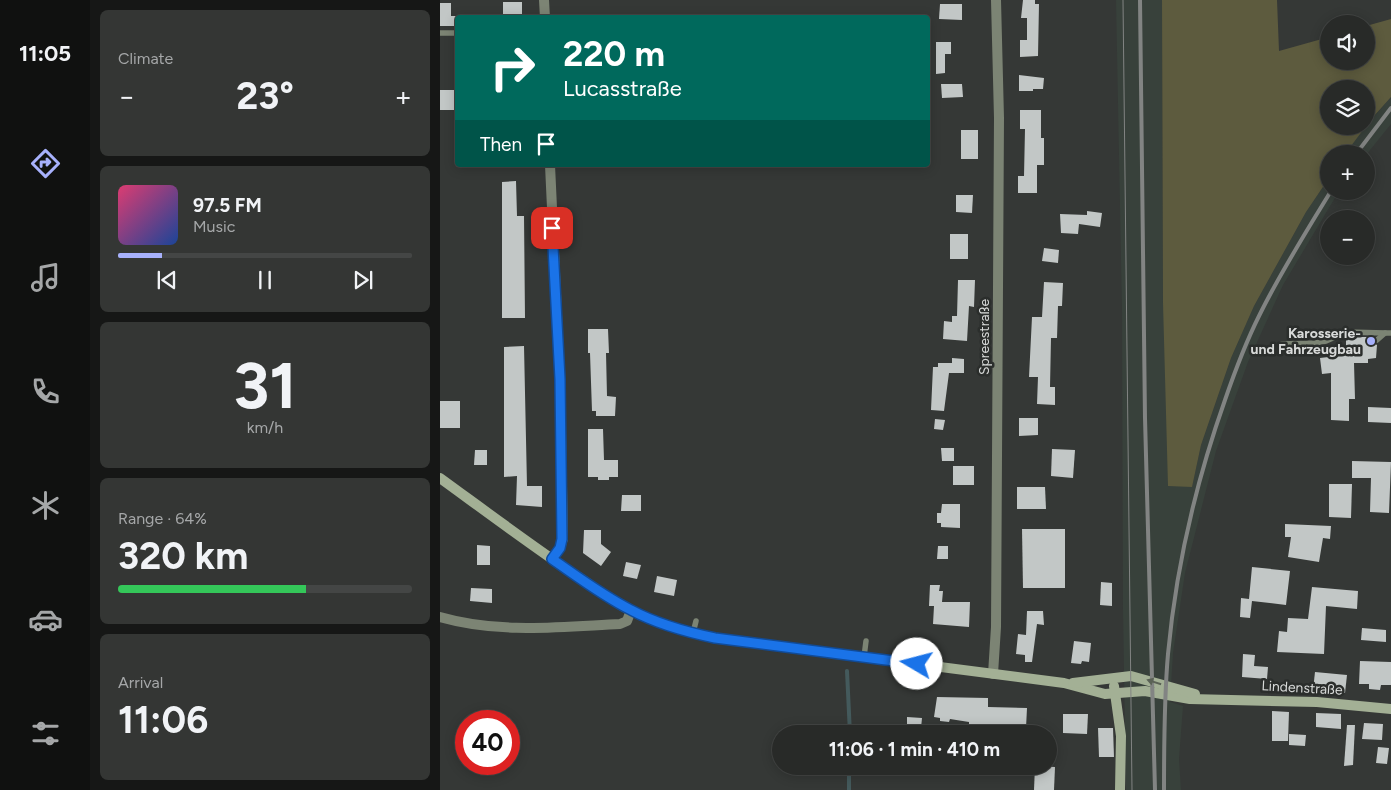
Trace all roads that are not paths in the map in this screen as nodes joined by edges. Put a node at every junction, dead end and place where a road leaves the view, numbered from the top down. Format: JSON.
{"nodes":[{"id":1,"x":544,"y":0,"type":"edge"},
{"id":2,"x":996,"y":0,"type":"edge"},
{"id":3,"x":545,"y":15,"type":"edge"},
{"id":4,"x":440,"y":33,"type":"edge"},
{"id":5,"x":455,"y":33,"type":"edge"},
{"id":6,"x":550,"y":167,"type":"edge"},
{"id":7,"x":1388,"y":333,"type":"edge"},
{"id":8,"x":1377,"y":340,"type":"dead end"},
{"id":9,"x":1282,"y":344,"type":"dead end"},
{"id":10,"x":440,"y":478,"type":"edge"},
{"id":11,"x":552,"y":559,"type":"junction"},
{"id":12,"x":631,"y":610,"type":"junction"},
{"id":13,"x":440,"y":617,"type":"edge"},
{"id":14,"x":696,"y":621,"type":"dead end"},
{"id":15,"x":693,"y":633,"type":"junction"},
{"id":16,"x":866,"y":641,"type":"dead end"},
{"id":17,"x":864,"y":657,"type":"junction"},
{"id":18,"x":993,"y":674,"type":"junction"},
{"id":19,"x":1113,"y":679,"type":"junction"},
{"id":20,"x":1064,"y":683,"type":"junction"},
{"id":21,"x":1114,"y":693,"type":"junction"},
{"id":22,"x":1211,"y":699,"type":"junction"},
{"id":23,"x":1391,"y":709,"type":"edge"},
{"id":24,"x":1120,"y":790,"type":"edge"}],
"edges":[{"from":1,"to":3,"type":"street"},
{"from":2,"to":18,"type":"street","name":"Spreestraße"},
{"from":4,"to":5,"type":"lane"},
{"from":6,"to":11,"type":"street"},
{"from":7,"to":8,"type":"lane"},
{"from":7,"to":9,"type":"lane"},
{"from":10,"to":11,"type":"street"},
{"from":11,"to":12,"type":"street"},
{"from":12,"to":13,"type":"street"},
{"from":12,"to":15,"type":"street"},
{"from":14,"to":15,"type":"lane"},
{"from":15,"to":17,"type":"street"},
{"from":16,"to":17,"type":"lane"},
{"from":17,"to":18,"type":"street"},
{"from":18,"to":20,"type":"street"},
{"from":19,"to":20,"type":"street","name":"Lindenstraße"},
{"from":19,"to":21,"type":"street"},
{"from":22,"to":19,"type":"street","name":"Lindenstraße","one_way":true},
{"from":20,"to":21,"type":"street","name":"Lindenstraße"},
{"from":21,"to":22,"type":"street","name":"Lindenstraße"},
{"from":21,"to":24,"type":"street"},
{"from":22,"to":23,"type":"street","name":"Lindenstraße"}]}
